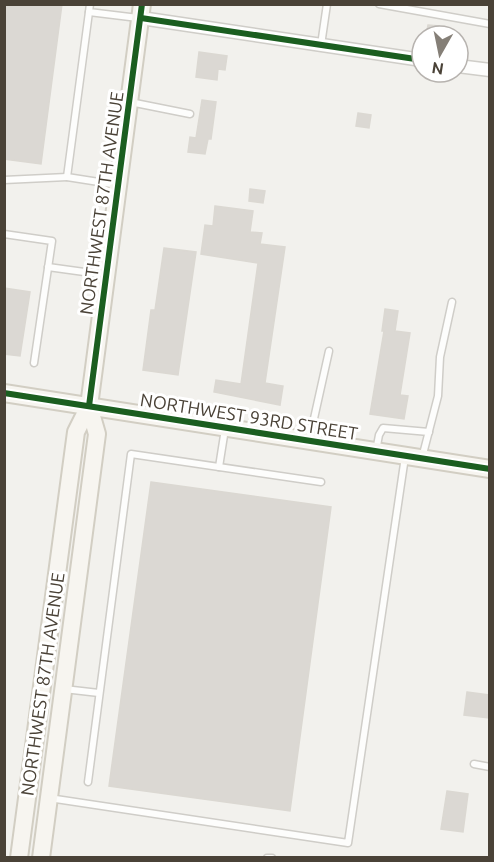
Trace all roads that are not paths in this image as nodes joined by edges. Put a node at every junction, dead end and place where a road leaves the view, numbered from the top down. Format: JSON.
{"nodes":[{"id":1,"x":327,"y":4,"type":"edge"},
{"id":2,"x":379,"y":4,"type":"edge"},
{"id":3,"x":90,"y":8,"type":"edge"},
{"id":4,"x":141,"y":11,"type":"edge"},
{"id":5,"x":489,"y":24,"type":"edge"},
{"id":6,"x":320,"y":45,"type":"junction"},
{"id":7,"x":410,"y":58,"type":"edge"},
{"id":8,"x":470,"y":68,"type":"edge"},
{"id":9,"x":489,"y":70,"type":"edge"},
{"id":10,"x":130,"y":102,"type":"junction"},
{"id":11,"x":190,"y":114,"type":"dead end"},
{"id":12,"x":67,"y":177,"type":"junction"},
{"id":13,"x":4,"y":180,"type":"edge"},
{"id":14,"x":118,"y":185,"type":"junction"},
{"id":15,"x":4,"y":234,"type":"edge"},
{"id":16,"x":48,"y":267,"type":"junction"},
{"id":17,"x":106,"y":275,"type":"junction"},
{"id":18,"x":452,"y":302,"type":"dead end"},
{"id":19,"x":329,"y":351,"type":"dead end"},
{"id":20,"x":34,"y":363,"type":"dead end"},
{"id":21,"x":4,"y":393,"type":"edge"},
{"id":22,"x":89,"y":406,"type":"junction"},
{"id":23,"x":226,"y":428,"type":"junction"},
{"id":24,"x":429,"y":432,"type":"junction"},
{"id":25,"x":309,"y":441,"type":"junction"},
{"id":26,"x":376,"y":452,"type":"junction"},
{"id":27,"x":413,"y":458,"type":"junction"},
{"id":28,"x":219,"y":467,"type":"junction"},
{"id":29,"x":489,"y":469,"type":"edge"},
{"id":30,"x":321,"y":482,"type":"dead end"},
{"id":31,"x":63,"y":689,"type":"junction"},
{"id":32,"x":99,"y":693,"type":"junction"},
{"id":33,"x":474,"y":764,"type":"dead end"},
{"id":34,"x":489,"y":767,"type":"edge"},
{"id":35,"x":88,"y":782,"type":"dead end"},
{"id":36,"x":49,"y":798,"type":"junction"},
{"id":37,"x":19,"y":858,"type":"edge"},
{"id":38,"x":40,"y":858,"type":"edge"},
{"id":39,"x":267,"y":858,"type":"edge"},
{"id":40,"x":272,"y":858,"type":"edge"}],
"edges":[{"from":1,"to":6,"type":"lane"},
{"from":2,"to":5,"type":"lane"},
{"from":3,"to":4,"type":"lane"},
{"from":3,"to":12,"type":"lane"},
{"from":4,"to":6,"type":"street"},
{"from":4,"to":10,"type":"main road","name":"NORTHWEST 87TH AVENUE"},
{"from":6,"to":7,"type":"street"},
{"from":8,"to":9,"type":"street"},
{"from":10,"to":11,"type":"lane"},
{"from":10,"to":14,"type":"main road","name":"NORTHWEST 87TH AVENUE"},
{"from":12,"to":13,"type":"lane"},
{"from":12,"to":14,"type":"lane"},
{"from":14,"to":17,"type":"main road","name":"NORTHWEST 87TH AVENUE"},
{"from":15,"to":16,"type":"lane"},
{"from":16,"to":17,"type":"lane"},
{"from":16,"to":20,"type":"lane"},
{"from":17,"to":22,"type":"main road","name":"NORTHWEST 87TH AVENUE"},
{"from":18,"to":24,"type":"lane"},
{"from":19,"to":25,"type":"lane"},
{"from":21,"to":22,"type":"main road","name":"NORTHWEST 93RD STREET"},
{"from":22,"to":23,"type":"main road","name":"NORTHWEST 93RD STREET"},
{"from":22,"to":31,"type":"main road","name":"NORTHWEST 87TH AVENUE"},
{"from":22,"to":37,"type":"main road","name":"NORTHWEST 87TH AVENUE"},
{"from":23,"to":25,"type":"main road","name":"NORTHWEST 93RD STREET"},
{"from":23,"to":28,"type":"lane"},
{"from":24,"to":26,"type":"lane"},
{"from":24,"to":27,"type":"lane"},
{"from":25,"to":26,"type":"main road","name":"NORTHWEST 93RD STREET"},
{"from":26,"to":27,"type":"main road","name":"NORTHWEST 93RD STREET"},
{"from":27,"to":29,"type":"main road","name":"NORTHWEST 93RD STREET"},
{"from":27,"to":36,"type":"lane"},
{"from":28,"to":30,"type":"lane"},
{"from":28,"to":32,"type":"lane"},
{"from":31,"to":32,"type":"lane"},
{"from":31,"to":36,"type":"main road","name":"NORTHWEST 87TH AVENUE"},
{"from":32,"to":35,"type":"lane"},
{"from":33,"to":34,"type":"lane"},
{"from":36,"to":38,"type":"main road","name":"NORTHWEST 87TH AVENUE"},
{"from":39,"to":40,"type":"lane"}]}
